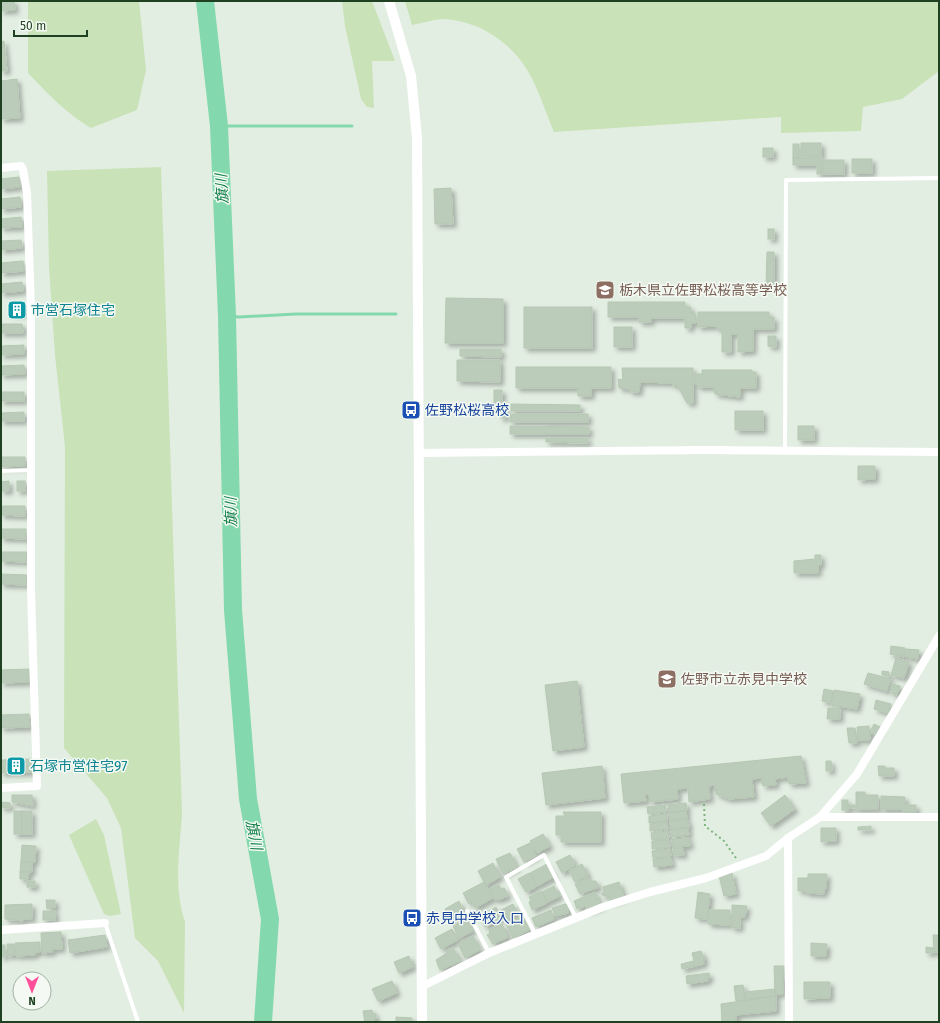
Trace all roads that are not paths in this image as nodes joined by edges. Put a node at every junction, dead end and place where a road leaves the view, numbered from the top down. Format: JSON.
{"nodes":[{"id":1,"x":389,"y":1,"type":"edge"},
{"id":2,"x":1,"y":168,"type":"edge"},
{"id":3,"x":939,"y":178,"type":"edge"},
{"id":4,"x":785,"y":450,"type":"junction"},
{"id":5,"x":939,"y":452,"type":"edge"},
{"id":6,"x":419,"y":453,"type":"junction"},
{"id":7,"x":32,"y":470,"type":"junction"},
{"id":8,"x":1,"y":471,"type":"edge"},
{"id":9,"x":939,"y":636,"type":"edge"},
{"id":10,"x":1,"y":788,"type":"edge"},
{"id":11,"x":820,"y":817,"type":"junction"},
{"id":12,"x":939,"y":817,"type":"edge"},
{"id":13,"x":788,"y":838,"type":"junction"},
{"id":14,"x":467,"y":911,"type":"dead end"},
{"id":15,"x":576,"y":918,"type":"junction"},
{"id":16,"x":105,"y":923,"type":"joint"},
{"id":17,"x":1,"y":930,"type":"edge"},
{"id":18,"x":535,"y":934,"type":"junction"},
{"id":19,"x":489,"y":953,"type":"junction"},
{"id":20,"x":422,"y":987,"type":"junction"},
{"id":21,"x":138,"y":1022,"type":"edge"},
{"id":22,"x":422,"y":1022,"type":"edge"},
{"id":23,"x":789,"y":1022,"type":"edge"}],
"edges":[{"from":1,"to":6,"type":"street"},
{"from":2,"to":7,"type":"street"},
{"from":3,"to":4,"type":"lane"},
{"from":4,"to":5,"type":"street"},
{"from":4,"to":6,"type":"street"},
{"from":6,"to":20,"type":"street"},
{"from":7,"to":8,"type":"lane"},
{"from":7,"to":10,"type":"street"},
{"from":9,"to":11,"type":"street"},
{"from":11,"to":12,"type":"street"},
{"from":11,"to":13,"type":"street"},
{"from":13,"to":15,"type":"street"},
{"from":13,"to":23,"type":"street"},
{"from":14,"to":19,"type":"lane"},
{"from":15,"to":18,"type":"street"},
{"from":15,"to":18,"type":"lane"},
{"from":16,"to":17,"type":"street"},
{"from":16,"to":21,"type":"lane"},
{"from":18,"to":19,"type":"street"},
{"from":19,"to":20,"type":"street"},
{"from":20,"to":22,"type":"street"}]}
